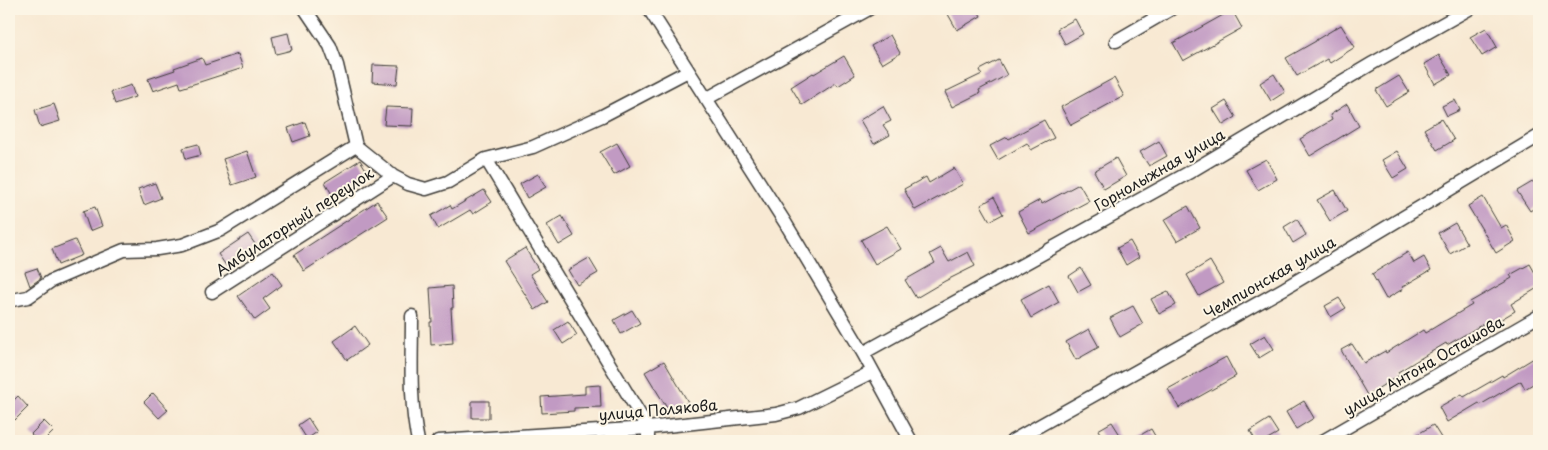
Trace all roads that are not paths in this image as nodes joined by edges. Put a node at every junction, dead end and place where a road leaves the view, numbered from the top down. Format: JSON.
{"nodes":[{"id":1,"x":305,"y":9,"type":"edge"},
{"id":2,"x":649,"y":9,"type":"edge"},
{"id":3,"x":869,"y":9,"type":"edge"},
{"id":4,"x":1171,"y":9,"type":"edge"},
{"id":5,"x":1469,"y":9,"type":"edge"},
{"id":6,"x":1116,"y":41,"type":"dead end"},
{"id":7,"x":688,"y":71,"type":"junction"},
{"id":8,"x":706,"y":99,"type":"junction"},
{"id":9,"x":1539,"y":136,"type":"edge"},
{"id":10,"x":356,"y":146,"type":"junction"},
{"id":11,"x":486,"y":159,"type":"junction"},
{"id":12,"x":393,"y":176,"type":"junction"},
{"id":13,"x":212,"y":292,"type":"dead end"},
{"id":14,"x":9,"y":299,"type":"edge"},
{"id":15,"x":412,"y":316,"type":"dead end"},
{"id":16,"x":1539,"y":316,"type":"edge"},
{"id":17,"x":863,"y":353,"type":"junction"},
{"id":18,"x":872,"y":372,"type":"junction"},
{"id":19,"x":648,"y":428,"type":"junction"},
{"id":20,"x":418,"y":441,"type":"edge"},
{"id":21,"x":438,"y":441,"type":"edge"},
{"id":22,"x":648,"y":441,"type":"edge"},
{"id":23,"x":911,"y":441,"type":"edge"},
{"id":24,"x":1012,"y":441,"type":"edge"},
{"id":25,"x":1323,"y":441,"type":"edge"}],
"edges":[{"from":1,"to":10,"type":"street"},
{"from":2,"to":7,"type":"street"},
{"from":3,"to":8,"type":"street"},
{"from":4,"to":6,"type":"street"},
{"from":5,"to":17,"type":"street","name":"Горнолыжная улица"},
{"from":7,"to":8,"type":"street"},
{"from":7,"to":11,"type":"street"},
{"from":8,"to":17,"type":"street"},
{"from":9,"to":24,"type":"street","name":"Чемпионская улица"},
{"from":10,"to":12,"type":"street"},
{"from":10,"to":14,"type":"street"},
{"from":11,"to":12,"type":"street"},
{"from":11,"to":19,"type":"street"},
{"from":12,"to":13,"type":"street","name":"Амбулаторный переулок"},
{"from":15,"to":20,"type":"street"},
{"from":16,"to":25,"type":"street","name":"улица Антона Осташова"},
{"from":17,"to":18,"type":"street"},
{"from":18,"to":19,"type":"street","name":"улица Полякова"},
{"from":18,"to":23,"type":"street"},
{"from":19,"to":21,"type":"street","name":"улица Полякова"},
{"from":19,"to":22,"type":"street"}]}
